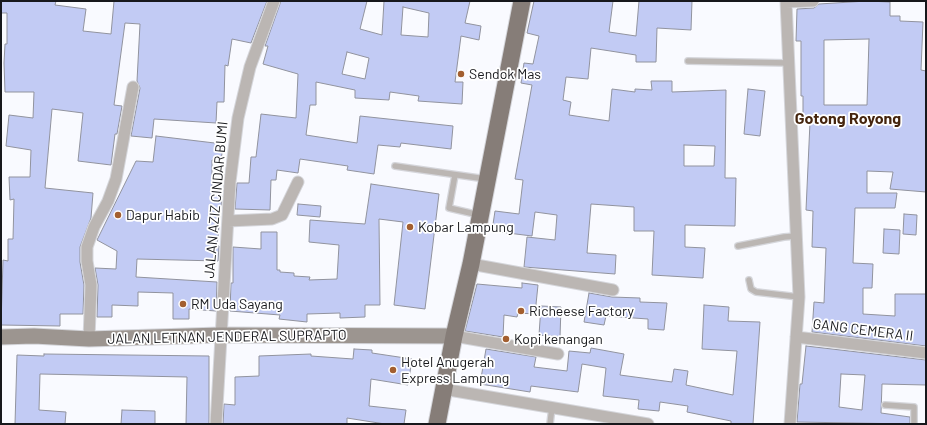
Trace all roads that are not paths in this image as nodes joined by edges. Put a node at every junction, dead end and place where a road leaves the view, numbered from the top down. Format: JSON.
{"nodes":[{"id":1,"x":274,"y":1,"type":"edge"},
{"id":2,"x":522,"y":1,"type":"edge"},
{"id":3,"x":813,"y":1,"type":"edge"},
{"id":4,"x":786,"y":2,"type":"edge"},
{"id":5,"x":688,"y":61,"type":"dead end"},
{"id":6,"x":788,"y":63,"type":"junction"},
{"id":7,"x":133,"y":87,"type":"dead end"},
{"id":8,"x":395,"y":166,"type":"dead end"},
{"id":9,"x":455,"y":175,"type":"junction"},
{"id":10,"x":487,"y":180,"type":"junction"},
{"id":11,"x":298,"y":182,"type":"dead end"},
{"id":12,"x":480,"y":216,"type":"junction"},
{"id":13,"x":228,"y":221,"type":"junction"},
{"id":14,"x":798,"y":236,"type":"junction"},
{"id":15,"x":738,"y":246,"type":"dead end"},
{"id":16,"x":471,"y":264,"type":"junction"},
{"id":17,"x":749,"y":280,"type":"dead end"},
{"id":18,"x":613,"y":290,"type":"dead end"},
{"id":19,"x":799,"y":297,"type":"junction"},
{"id":20,"x":220,"y":335,"type":"junction"},
{"id":21,"x":454,"y":336,"type":"junction"},
{"id":22,"x":796,"y":337,"type":"junction"},
{"id":23,"x":1,"y":338,"type":"edge"},
{"id":24,"x":89,"y":339,"type":"junction"},
{"id":25,"x":926,"y":353,"type":"edge"},
{"id":26,"x":558,"y":354,"type":"dead end"},
{"id":27,"x":443,"y":389,"type":"junction"},
{"id":28,"x":885,"y":405,"type":"dead end"},
{"id":29,"x":552,"y":406,"type":"junction"},
{"id":30,"x":216,"y":424,"type":"edge"},
{"id":31,"x":436,"y":424,"type":"edge"},
{"id":32,"x":550,"y":424,"type":"edge"},
{"id":33,"x":648,"y":424,"type":"edge"},
{"id":34,"x":790,"y":424,"type":"edge"},
{"id":35,"x":914,"y":424,"type":"edge"}],
"edges":[{"from":1,"to":13,"type":"street","name":"JALAN AZIZ CINDAR BUMI"},
{"from":2,"to":10,"type":"main road"},
{"from":3,"to":4,"type":"street"},
{"from":4,"to":6,"type":"street"},
{"from":5,"to":6,"type":"lane"},
{"from":6,"to":14,"type":"street"},
{"from":7,"to":24,"type":"street"},
{"from":8,"to":9,"type":"lane"},
{"from":9,"to":10,"type":"lane"},
{"from":9,"to":12,"type":"lane"},
{"from":10,"to":12,"type":"main road"},
{"from":11,"to":13,"type":"street"},
{"from":12,"to":16,"type":"main road"},
{"from":13,"to":20,"type":"street","name":"JALAN AZIZ CINDAR BUMI"},
{"from":14,"to":15,"type":"lane"},
{"from":14,"to":19,"type":"street"},
{"from":16,"to":18,"type":"street"},
{"from":16,"to":21,"type":"main road"},
{"from":17,"to":19,"type":"lane"},
{"from":19,"to":22,"type":"street"},
{"from":20,"to":21,"type":"street","name":"JALAN LETNAN JENDERAL SUPRAPTO"},
{"from":20,"to":24,"type":"street","name":"JALAN LETNAN JENDERAL SUPRAPTO"},
{"from":20,"to":30,"type":"street","name":"JALAN AZIZ CINDAR BUMI"},
{"from":21,"to":26,"type":"street"},
{"from":21,"to":27,"type":"main road"},
{"from":22,"to":25,"type":"street","name":"GANG CEMERA II"},
{"from":22,"to":34,"type":"street"},
{"from":23,"to":24,"type":"street","name":"JALAN LETNAN JENDERAL SUPRAPTO"},
{"from":27,"to":29,"type":"street"},
{"from":27,"to":31,"type":"main road"},
{"from":28,"to":35,"type":"lane"},
{"from":29,"to":32,"type":"lane"},
{"from":29,"to":33,"type":"street"}]}
